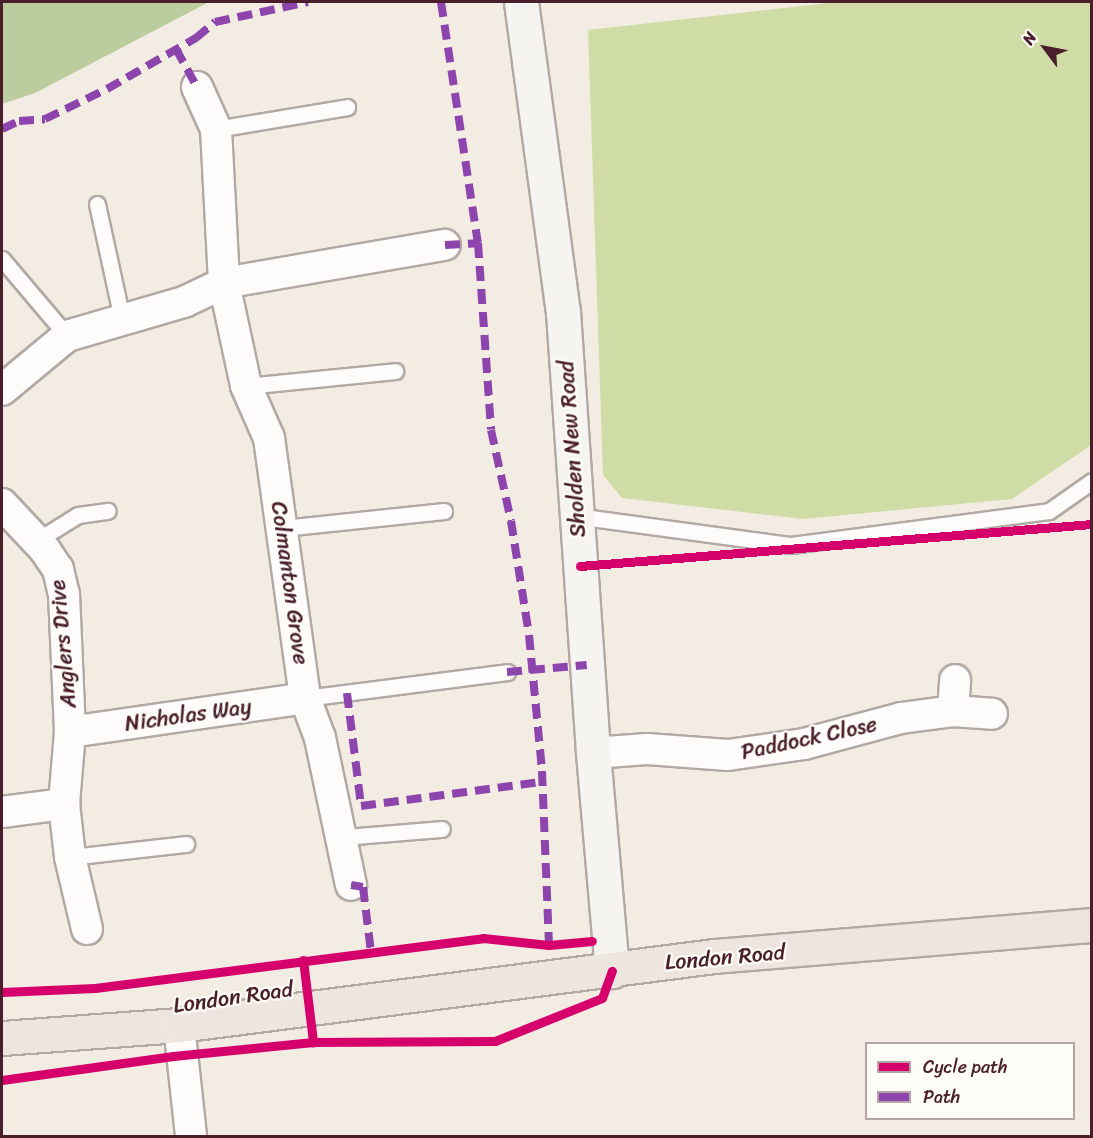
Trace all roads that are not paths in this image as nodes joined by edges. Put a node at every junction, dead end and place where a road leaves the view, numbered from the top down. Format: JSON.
{"nodes":[{"id":1,"x":521,"y":2,"type":"edge"},
{"id":2,"x":197,"y":87,"type":"dead end"},
{"id":3,"x":347,"y":107,"type":"dead end"},
{"id":4,"x":216,"y":129,"type":"junction"},
{"id":5,"x":97,"y":204,"type":"dead end"},
{"id":6,"x":445,"y":245,"type":"dead end"},
{"id":7,"x":2,"y":259,"type":"edge"},
{"id":8,"x":224,"y":283,"type":"junction"},
{"id":9,"x":122,"y":319,"type":"junction"},
{"id":10,"x":67,"y":336,"type":"junction"},
{"id":11,"x":395,"y":371,"type":"dead end"},
{"id":12,"x":246,"y":387,"type":"junction"},
{"id":13,"x":2,"y":390,"type":"edge"},
{"id":14,"x":1092,"y":481,"type":"edge"},
{"id":15,"x":2,"y":504,"type":"edge"},
{"id":16,"x":108,"y":511,"type":"dead end"},
{"id":17,"x":444,"y":511,"type":"dead end"},
{"id":18,"x":576,"y":516,"type":"junction"},
{"id":19,"x":283,"y":528,"type":"junction"},
{"id":20,"x":36,"y":541,"type":"junction"},
{"id":21,"x":507,"y":672,"type":"dead end"},
{"id":22,"x":955,"y":680,"type":"dead end"},
{"id":23,"x":305,"y":698,"type":"junction"},
{"id":24,"x":953,"y":711,"type":"junction"},
{"id":25,"x":992,"y":714,"type":"dead end"},
{"id":26,"x":70,"y":732,"type":"junction"},
{"id":27,"x":592,"y":753,"type":"junction"},
{"id":28,"x":64,"y":804,"type":"junction"},
{"id":29,"x":2,"y":812,"type":"edge"},
{"id":30,"x":442,"y":829,"type":"dead end"},
{"id":31,"x":344,"y":837,"type":"junction"},
{"id":32,"x":186,"y":844,"type":"dead end"},
{"id":33,"x":70,"y":857,"type":"junction"},
{"id":34,"x":351,"y":885,"type":"dead end"},
{"id":35,"x":1092,"y":925,"type":"edge"},
{"id":36,"x":87,"y":929,"type":"dead end"},
{"id":37,"x":612,"y":971,"type":"junction"},
{"id":38,"x":179,"y":1025,"type":"junction"},
{"id":39,"x":2,"y":1038,"type":"edge"},
{"id":40,"x":191,"y":1137,"type":"edge"}],
"edges":[{"from":1,"to":18,"type":"street","name":"Sholden New Road"},
{"from":2,"to":4,"type":"street","name":"Colmanton Grove"},
{"from":3,"to":4,"type":"lane"},
{"from":4,"to":8,"type":"street","name":"Colmanton Grove"},
{"from":5,"to":9,"type":"lane"},
{"from":6,"to":8,"type":"street"},
{"from":7,"to":10,"type":"lane"},
{"from":8,"to":9,"type":"street"},
{"from":8,"to":12,"type":"street","name":"Colmanton Grove"},
{"from":9,"to":10,"type":"street"},
{"from":10,"to":13,"type":"street"},
{"from":11,"to":12,"type":"lane"},
{"from":12,"to":19,"type":"street","name":"Colmanton Grove"},
{"from":14,"to":18,"type":"lane"},
{"from":15,"to":20,"type":"street","name":"Anglers Drive"},
{"from":16,"to":20,"type":"lane"},
{"from":17,"to":19,"type":"lane"},
{"from":18,"to":27,"type":"street","name":"Sholden New Road"},
{"from":19,"to":23,"type":"street","name":"Colmanton Grove"},
{"from":20,"to":26,"type":"street","name":"Anglers Drive"},
{"from":21,"to":23,"type":"lane"},
{"from":22,"to":24,"type":"street"},
{"from":23,"to":26,"type":"street","name":"Nicholas Way"},
{"from":23,"to":31,"type":"street","name":"Colmanton Grove"},
{"from":24,"to":25,"type":"street","name":"Paddock Close"},
{"from":24,"to":27,"type":"street","name":"Paddock Close"},
{"from":26,"to":28,"type":"street","name":"Anglers Drive"},
{"from":27,"to":37,"type":"street","name":"Sholden New Road"},
{"from":28,"to":29,"type":"street"},
{"from":28,"to":33,"type":"street","name":"Anglers Drive"},
{"from":30,"to":31,"type":"lane"},
{"from":31,"to":34,"type":"street","name":"Colmanton Grove"},
{"from":32,"to":33,"type":"lane"},
{"from":33,"to":36,"type":"street","name":"Anglers Drive"},
{"from":35,"to":37,"type":"main road","name":"London Road"},
{"from":37,"to":38,"type":"main road","name":"London Road"},
{"from":38,"to":39,"type":"main road","name":"London Road"},
{"from":38,"to":40,"type":"street"}]}
